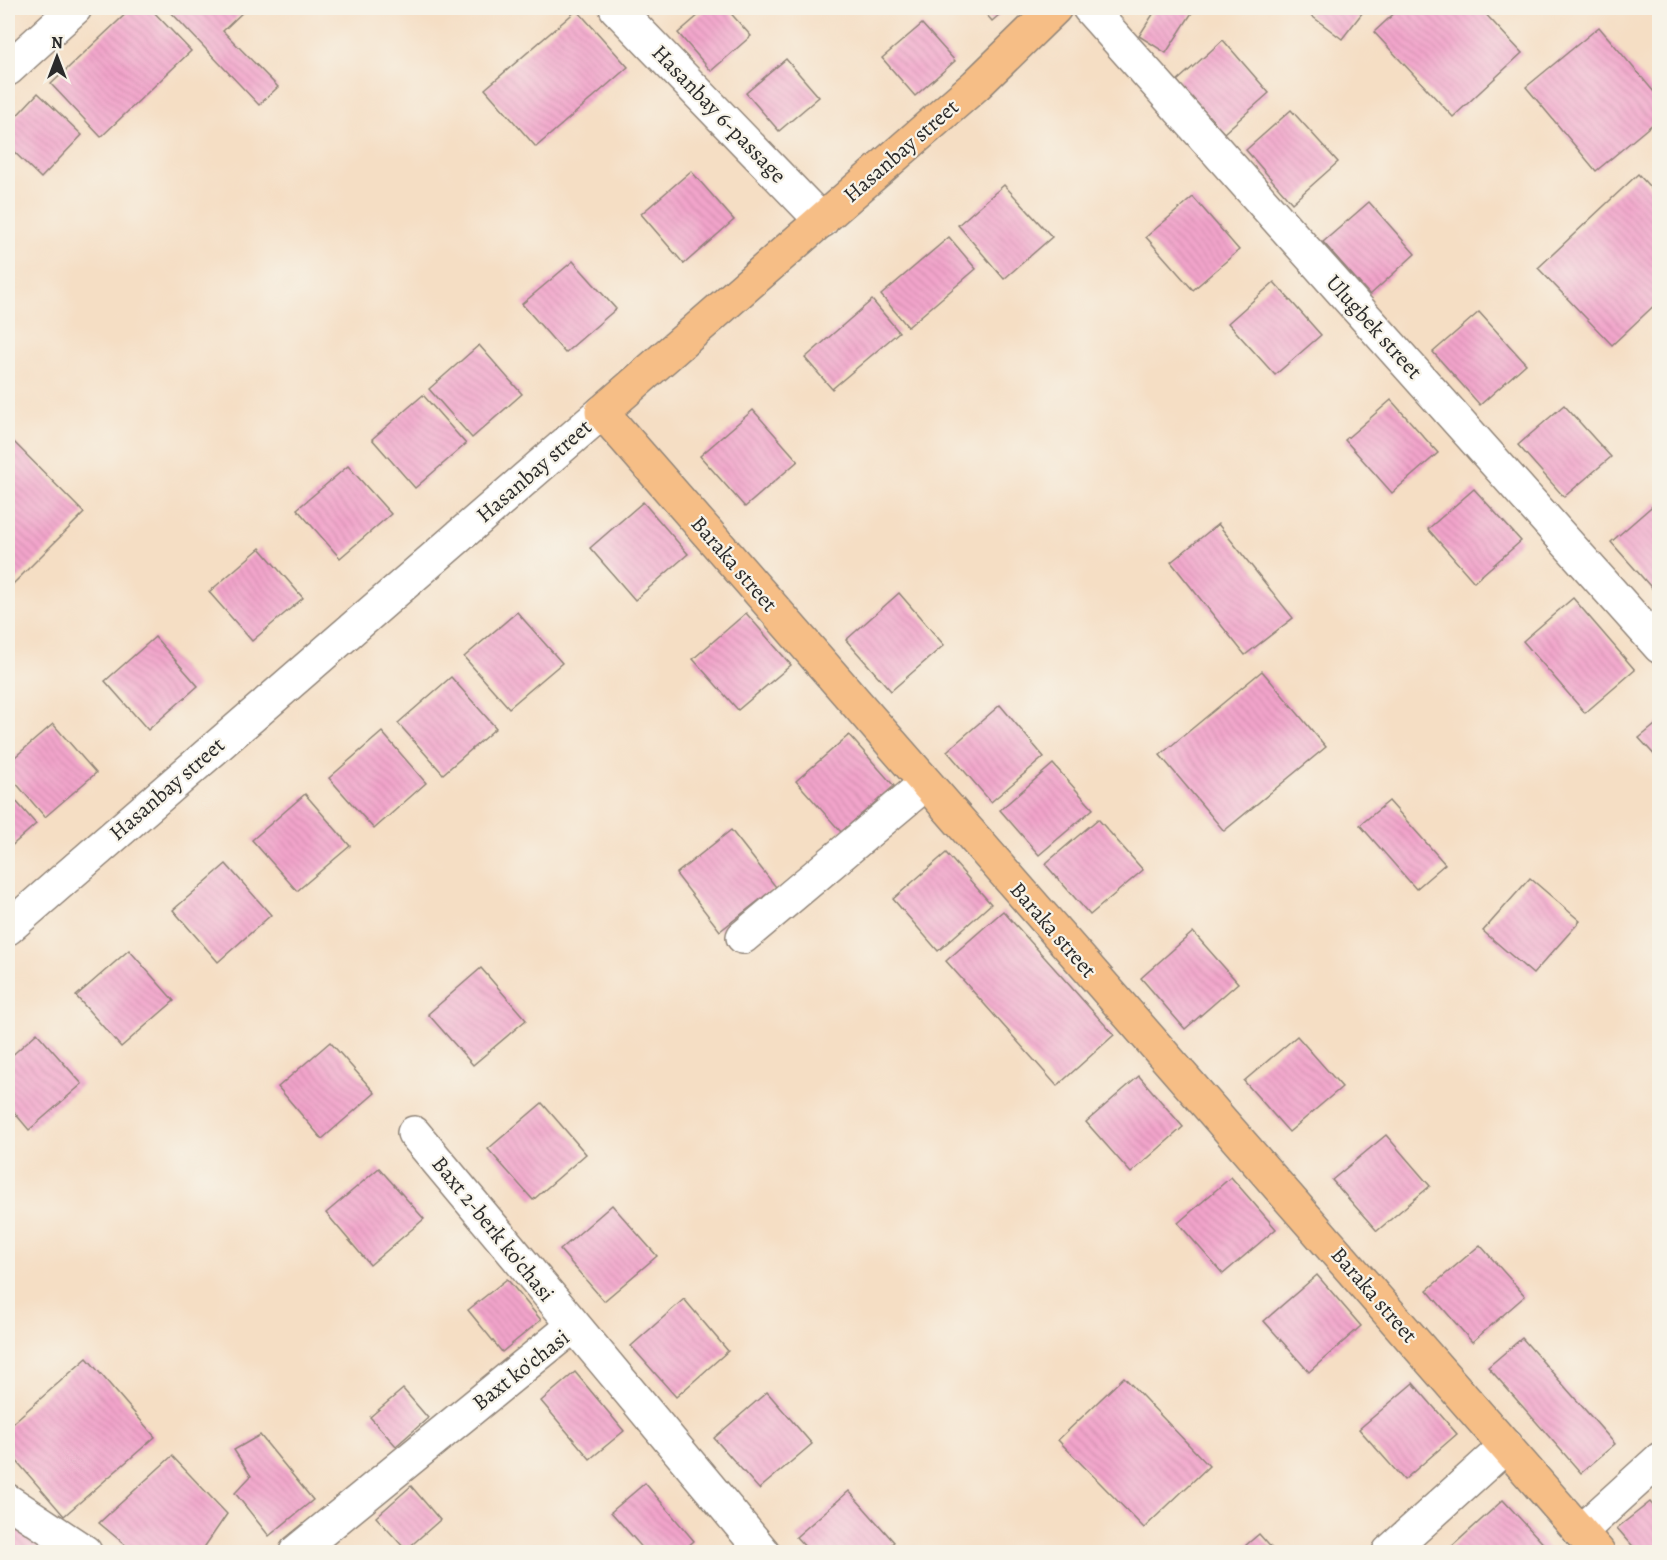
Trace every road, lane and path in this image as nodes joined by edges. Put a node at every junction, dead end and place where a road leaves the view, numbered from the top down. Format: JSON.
{"nodes":[{"id":1,"x":75,"y":8,"type":"edge"},
{"id":2,"x":616,"y":8,"type":"edge"},
{"id":3,"x":1055,"y":8,"type":"edge"},
{"id":4,"x":1089,"y":8,"type":"edge"},
{"id":5,"x":8,"y":69,"type":"edge"},
{"id":6,"x":822,"y":221,"type":"junction"},
{"id":7,"x":602,"y":412,"type":"junction"},
{"id":8,"x":1659,"y":647,"type":"edge"},
{"id":9,"x":925,"y":784,"type":"junction"},
{"id":10,"x":8,"y":928,"type":"edge"},
{"id":11,"x":743,"y":937,"type":"dead end"},
{"id":12,"x":414,"y":1133,"type":"dead end"},
{"id":13,"x":573,"y":1326,"type":"junction"},
{"id":14,"x":1506,"y":1446,"type":"junction"},
{"id":15,"x":1659,"y":1458,"type":"edge"},
{"id":16,"x":8,"y":1501,"type":"edge"},
{"id":17,"x":1589,"y":1542,"type":"edge"},
{"id":18,"x":85,"y":1552,"type":"edge"},
{"id":19,"x":296,"y":1552,"type":"edge"},
{"id":20,"x":763,"y":1552,"type":"edge"},
{"id":21,"x":1389,"y":1552,"type":"edge"}],
"edges":[{"from":1,"to":5,"type":"street"},
{"from":2,"to":6,"type":"street","name":"Hasanbay 6-passage"},
{"from":3,"to":6,"type":"main road","name":"Hasanbay street"},
{"from":4,"to":8,"type":"street","name":"Ulugbek street"},
{"from":6,"to":7,"type":"main road","name":"Hasanbay street"},
{"from":7,"to":9,"type":"main road","name":"Baraka street"},
{"from":7,"to":10,"type":"street","name":"Hasanbay street"},
{"from":9,"to":11,"type":"street"},
{"from":9,"to":14,"type":"main road","name":"Baraka street"},
{"from":12,"to":13,"type":"street","name":"Baxt 2-berk ko'chasi"},
{"from":13,"to":19,"type":"street","name":"Baxt ko'chasi"},
{"from":13,"to":20,"type":"street","name":"Baxt ko'chasi"},
{"from":14,"to":17,"type":"main road","name":"Baraka street"},
{"from":14,"to":21,"type":"street"},
{"from":15,"to":17,"type":"street"},
{"from":16,"to":18,"type":"street"}]}
